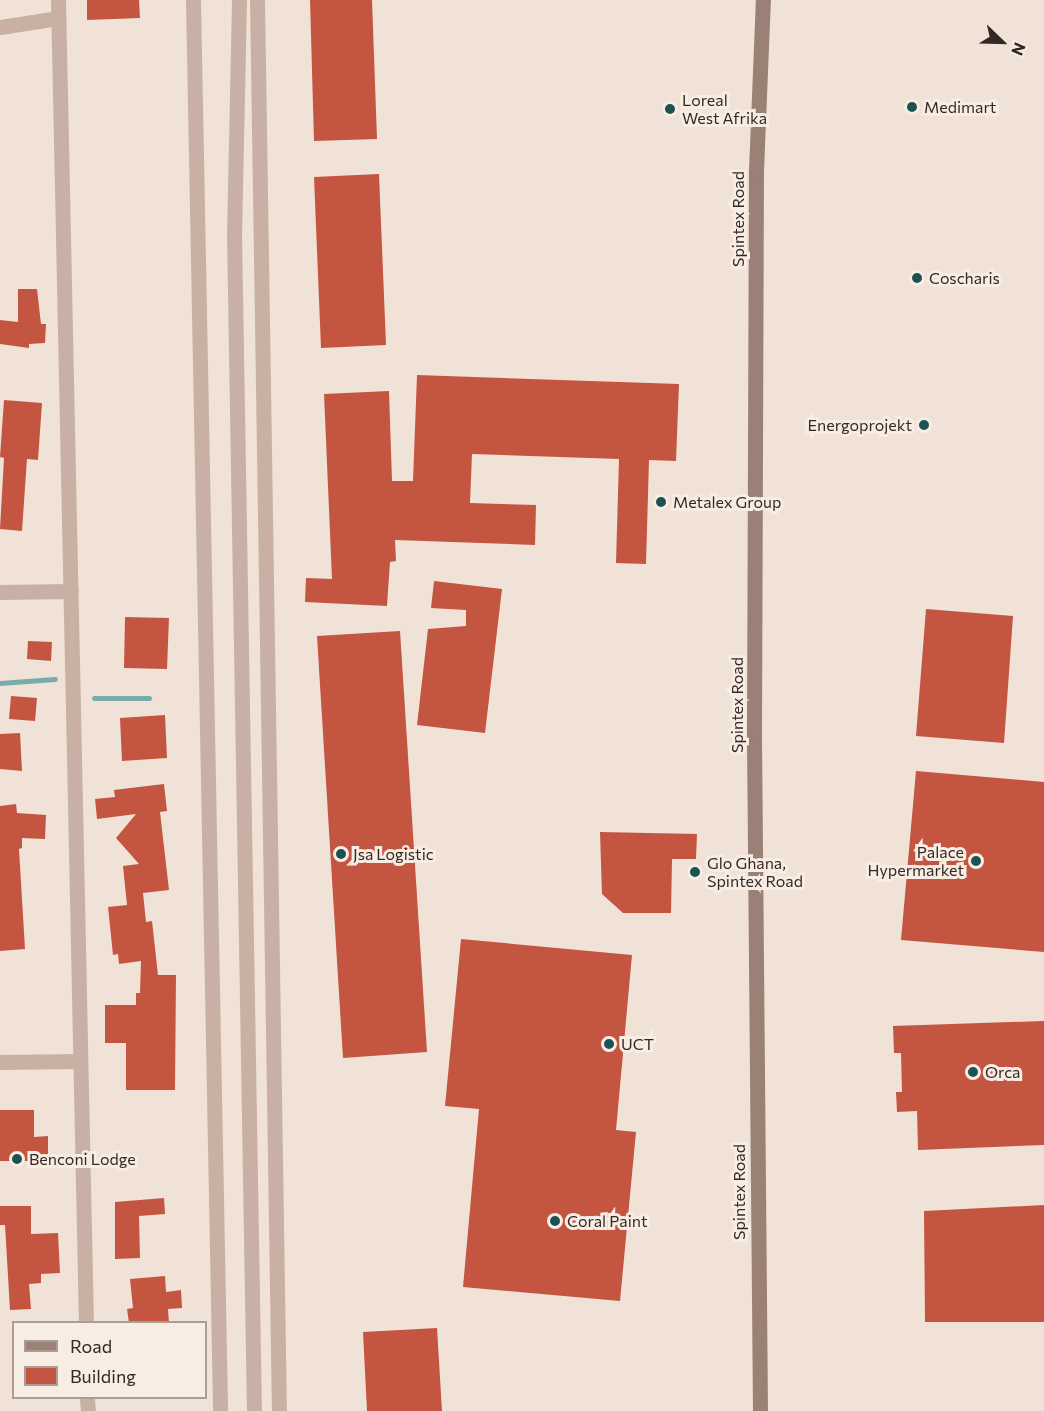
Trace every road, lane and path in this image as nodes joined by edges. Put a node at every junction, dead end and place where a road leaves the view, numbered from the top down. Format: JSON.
{"nodes":[{"id":1,"x":58,"y":0,"type":"edge"},
{"id":2,"x":193,"y":0,"type":"edge"},
{"id":3,"x":239,"y":0,"type":"edge"},
{"id":4,"x":257,"y":0,"type":"edge"},
{"id":5,"x":763,"y":0,"type":"edge"},
{"id":6,"x":58,"y":18,"type":"junction"},
{"id":7,"x":0,"y":27,"type":"edge"},
{"id":8,"x":71,"y":591,"type":"junction"},
{"id":9,"x":0,"y":592,"type":"edge"},
{"id":10,"x":80,"y":1061,"type":"junction"},
{"id":11,"x":0,"y":1062,"type":"edge"},
{"id":12,"x":86,"y":1321,"type":"edge"},
{"id":13,"x":220,"y":1411,"type":"edge"},
{"id":14,"x":254,"y":1411,"type":"edge"},
{"id":15,"x":279,"y":1411,"type":"edge"},
{"id":16,"x":760,"y":1411,"type":"edge"}],
"edges":[{"from":1,"to":6,"type":"street"},
{"from":2,"to":13,"type":"street"},
{"from":3,"to":14,"type":"street"},
{"from":4,"to":15,"type":"street"},
{"from":5,"to":16,"type":"main road","name":"Spintex Road"},
{"from":6,"to":7,"type":"street"},
{"from":6,"to":8,"type":"street"},
{"from":8,"to":9,"type":"street"},
{"from":8,"to":10,"type":"street"},
{"from":10,"to":11,"type":"street"},
{"from":10,"to":12,"type":"street"}]}
